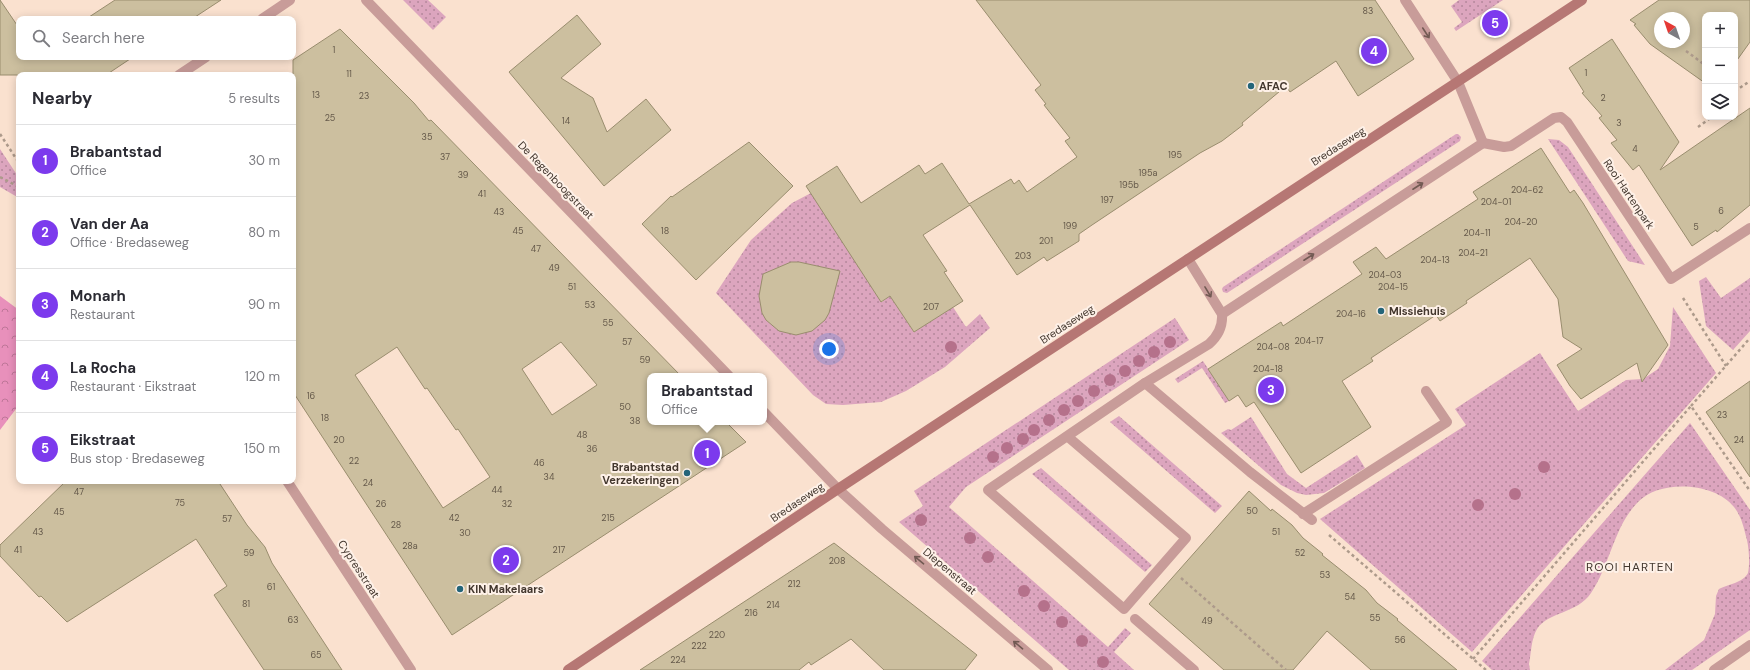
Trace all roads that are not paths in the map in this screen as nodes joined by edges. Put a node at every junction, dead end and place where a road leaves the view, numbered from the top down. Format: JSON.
{"nodes":[{"id":1,"x":290,"y":0,"type":"edge"},
{"id":2,"x":366,"y":0,"type":"edge"},
{"id":3,"x":1405,"y":0,"type":"edge"},
{"id":4,"x":1582,"y":0,"type":"edge"},
{"id":5,"x":266,"y":16,"type":"edge"},
{"id":6,"x":202,"y":60,"type":"edge"},
{"id":7,"x":184,"y":72,"type":"edge"},
{"id":8,"x":1458,"y":82,"type":"junction"},
{"id":9,"x":1483,"y":143,"type":"junction"},
{"id":10,"x":1750,"y":228,"type":"edge"},
{"id":11,"x":1188,"y":259,"type":"junction"},
{"id":12,"x":1222,"y":314,"type":"junction"},
{"id":13,"x":726,"y":373,"type":"edge"},
{"id":14,"x":1145,"y":383,"type":"junction"},
{"id":15,"x":1426,"y":391,"type":"dead end"},
{"id":16,"x":767,"y":415,"type":"edge"},
{"id":17,"x":1067,"y":436,"type":"junction"},
{"id":18,"x":289,"y":484,"type":"edge"},
{"id":19,"x":838,"y":489,"type":"junction"},
{"id":20,"x":1135,"y":619,"type":"dead end"},
{"id":21,"x":1750,"y":645,"type":"edge"},
{"id":22,"x":411,"y":670,"type":"edge"},
{"id":23,"x":568,"y":670,"type":"edge"},
{"id":24,"x":1048,"y":670,"type":"edge"},
{"id":25,"x":1194,"y":670,"type":"edge"},
{"id":26,"x":1714,"y":670,"type":"edge"}],
"edges":[{"from":1,"to":5,"type":"street"},
{"from":2,"to":13,"type":"street","name":"De Regenboogstraat"},
{"from":3,"to":8,"type":"street","one_way":true},
{"from":4,"to":8,"type":"street","name":"Bredaseweg"},
{"from":6,"to":7,"type":"street"},
{"from":8,"to":9,"type":"street"},
{"from":8,"to":11,"type":"street","name":"Bredaseweg"},
{"from":9,"to":10,"type":"street","name":"Rooi Hartenpark"},
{"from":12,"to":9,"type":"street","one_way":true},
{"from":11,"to":12,"type":"street","one_way":true},
{"from":11,"to":19,"type":"street","name":"Bredaseweg"},
{"from":12,"to":14,"type":"street"},
{"from":14,"to":15,"type":"street"},
{"from":14,"to":17,"type":"street"},
{"from":16,"to":19,"type":"street"},
{"from":17,"to":17,"type":"street"},
{"from":18,"to":22,"type":"street","name":"Cypresstraat"},
{"from":19,"to":23,"type":"street","name":"Bredaseweg"},
{"from":24,"to":19,"type":"street","name":"Diepenstraat","one_way":true},
{"from":20,"to":25,"type":"street"},
{"from":21,"to":26,"type":"street"}]}
